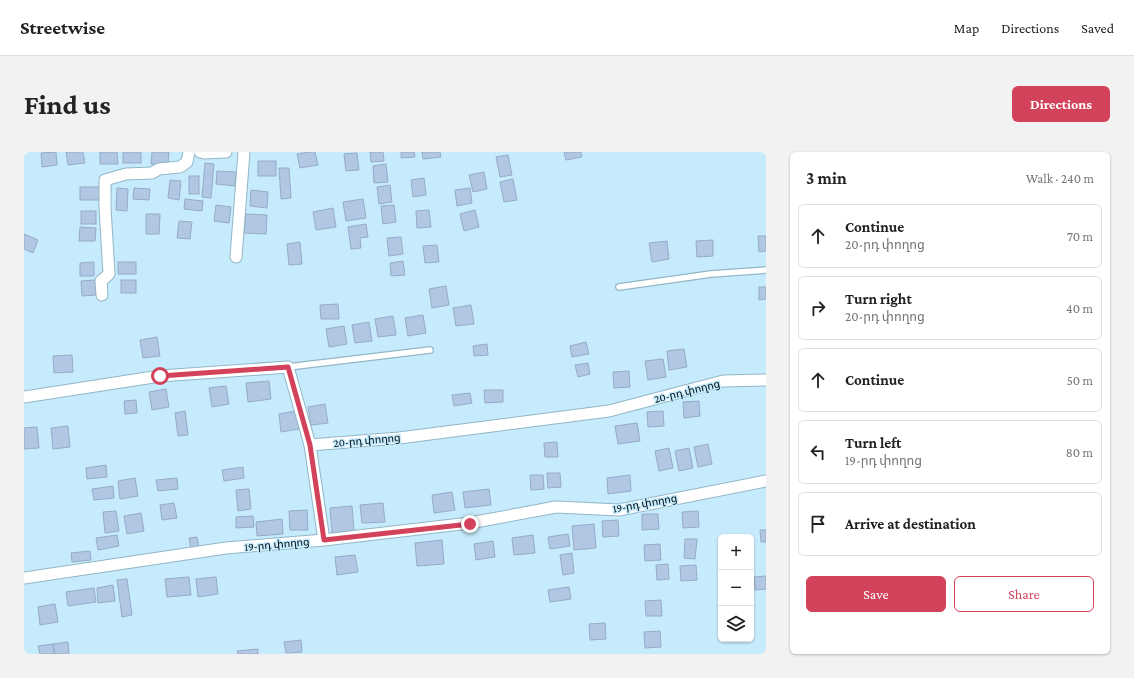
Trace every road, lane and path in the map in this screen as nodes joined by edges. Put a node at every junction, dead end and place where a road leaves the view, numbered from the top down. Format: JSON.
{"nodes":[{"id":1,"x":189,"y":152,"type":"edge"},
{"id":2,"x":200,"y":152,"type":"edge"},
{"id":3,"x":226,"y":152,"type":"edge"},
{"id":4,"x":244,"y":152,"type":"edge"},
{"id":5,"x":236,"y":257,"type":"dead end"},
{"id":6,"x":766,"y":270,"type":"edge"},
{"id":7,"x":619,"y":287,"type":"dead end"},
{"id":8,"x":102,"y":295,"type":"dead end"},
{"id":9,"x":430,"y":350,"type":"dead end"},
{"id":10,"x":288,"y":367,"type":"junction"},
{"id":11,"x":766,"y":380,"type":"edge"},
{"id":12,"x":24,"y":397,"type":"edge"},
{"id":13,"x":310,"y":445,"type":"junction"},
{"id":14,"x":766,"y":481,"type":"edge"},
{"id":15,"x":324,"y":540,"type":"junction"},
{"id":16,"x":24,"y":578,"type":"edge"}],
"edges":[{"from":1,"to":8,"type":"street"},
{"from":2,"to":3,"type":"street"},
{"from":4,"to":5,"type":"street"},
{"from":6,"to":7,"type":"lane"},
{"from":9,"to":10,"type":"lane"},
{"from":10,"to":12,"type":"street"},
{"from":10,"to":13,"type":"street"},
{"from":11,"to":13,"type":"street","name":"20-րդ փողոց"},
{"from":13,"to":15,"type":"street"},
{"from":14,"to":15,"type":"street","name":"19-րդ փողոց"},
{"from":15,"to":16,"type":"street","name":"19-րդ փողոց"}]}
